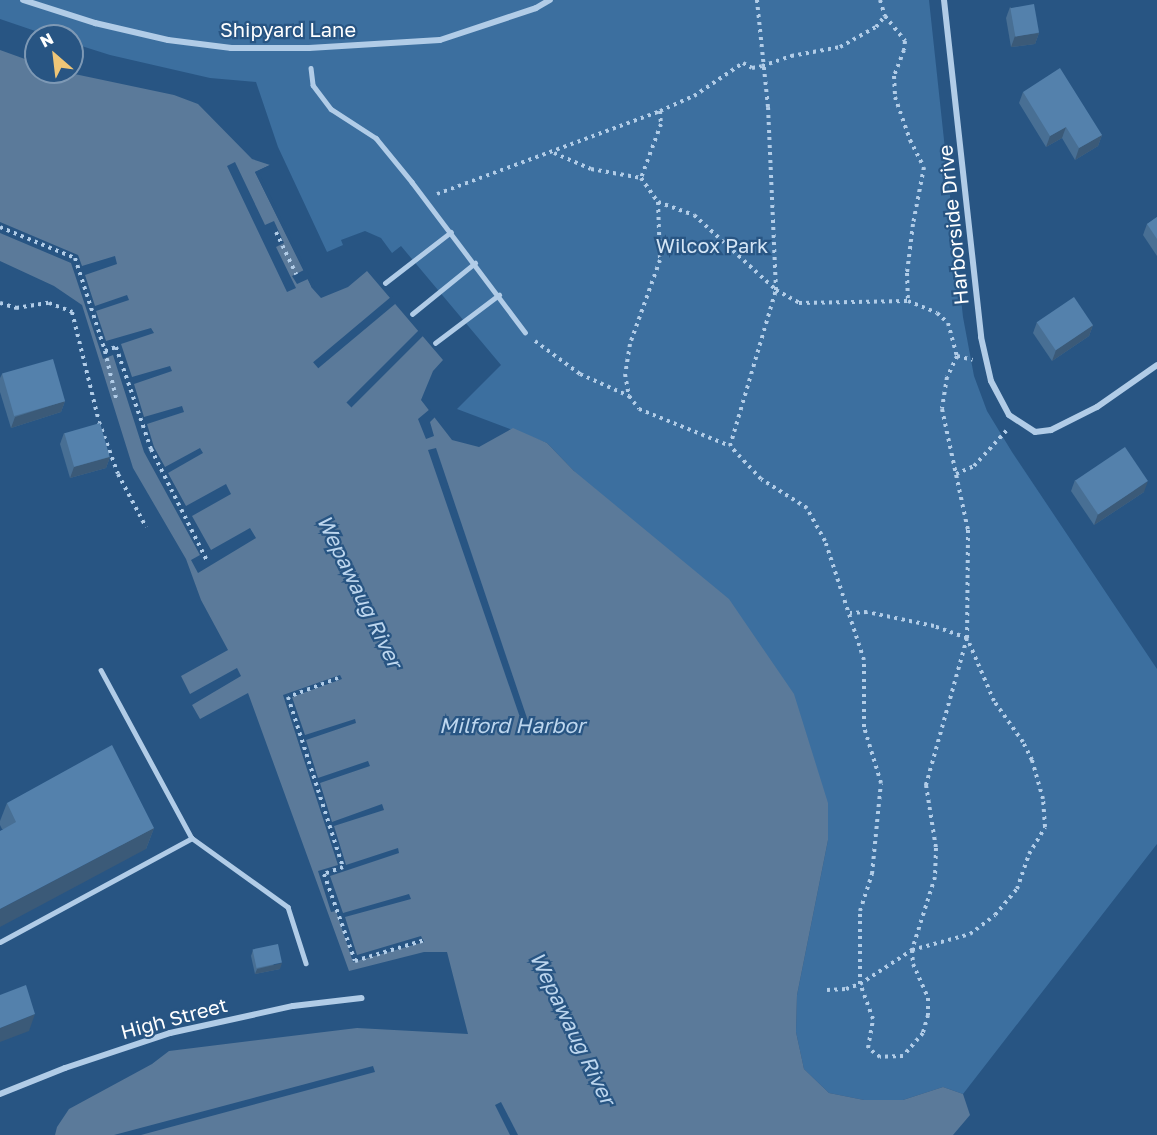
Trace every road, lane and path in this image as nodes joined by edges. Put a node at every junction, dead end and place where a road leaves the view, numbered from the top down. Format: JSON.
{"nodes":[{"id":1,"x":23,"y":0,"type":"edge"},
{"id":2,"x":550,"y":0,"type":"edge"},
{"id":3,"x":757,"y":0,"type":"edge"},
{"id":4,"x":880,"y":0,"type":"edge"},
{"id":5,"x":944,"y":0,"type":"edge"},
{"id":6,"x":885,"y":16,"type":"junction"},
{"id":7,"x":762,"y":66,"type":"junction"},
{"id":8,"x":311,"y":68,"type":"dead end"},
{"id":9,"x":660,"y":111,"type":"junction"},
{"id":10,"x":553,"y":153,"type":"junction"},
{"id":11,"x":641,"y":178,"type":"junction"},
{"id":12,"x":425,"y":199,"type":"junction"},
{"id":13,"x":658,"y":202,"type":"junction"},
{"id":14,"x":0,"y":227,"type":"edge"},
{"id":15,"x":276,"y":232,"type":"dead end"},
{"id":16,"x":451,"y":232,"type":"junction"},
{"id":17,"x":475,"y":263,"type":"junction"},
{"id":18,"x":296,"y":274,"type":"dead end"},
{"id":19,"x":385,"y":283,"type":"dead end"},
{"id":20,"x":776,"y":290,"type":"junction"},
{"id":21,"x":499,"y":295,"type":"junction"},
{"id":22,"x":908,"y":301,"type":"junction"},
{"id":23,"x":0,"y":303,"type":"edge"},
{"id":24,"x":412,"y":314,"type":"dead end"},
{"id":25,"x":525,"y":332,"type":"joint"},
{"id":26,"x":435,"y":343,"type":"dead end"},
{"id":27,"x":105,"y":351,"type":"junction"},
{"id":28,"x":1157,"y":365,"type":"edge"},
{"id":29,"x":629,"y":396,"type":"junction"},
{"id":30,"x":117,"y":402,"type":"dead end"},
{"id":31,"x":1017,"y":423,"type":"junction"},
{"id":32,"x":730,"y":446,"type":"junction"},
{"id":33,"x":956,"y":474,"type":"junction"},
{"id":34,"x":146,"y":527,"type":"dead end"},
{"id":35,"x":207,"y":561,"type":"dead end"},
{"id":36,"x":850,"y":613,"type":"junction"},
{"id":37,"x":968,"y":638,"type":"junction"},
{"id":38,"x":101,"y":670,"type":"dead end"},
{"id":39,"x":338,"y":678,"type":"dead end"},
{"id":40,"x":192,"y":838,"type":"junction"},
{"id":41,"x":425,"y":940,"type":"dead end"},
{"id":42,"x":0,"y":942,"type":"edge"},
{"id":43,"x":912,"y":950,"type":"junction"},
{"id":44,"x":306,"y":963,"type":"dead end"},
{"id":45,"x":860,"y":984,"type":"junction"},
{"id":46,"x":827,"y":990,"type":"dead end"},
{"id":47,"x":362,"y":998,"type":"dead end"},
{"id":48,"x":0,"y":1094,"type":"edge"}],
"edges":[{"from":1,"to":2,"type":"street","name":"Shipyard Lane"},
{"from":3,"to":7,"type":"path"},
{"from":4,"to":6,"type":"path"},
{"from":5,"to":31,"type":"street","name":"Harborside Drive"},
{"from":6,"to":7,"type":"path"},
{"from":6,"to":22,"type":"path"},
{"from":7,"to":9,"type":"path"},
{"from":7,"to":20,"type":"path"},
{"from":8,"to":12,"type":"lane"},
{"from":9,"to":10,"type":"path"},
{"from":9,"to":11,"type":"path"},
{"from":10,"to":11,"type":"path"},
{"from":10,"to":12,"type":"path"},
{"from":11,"to":13,"type":"path"},
{"from":12,"to":16,"type":"lane"},
{"from":13,"to":20,"type":"path"},
{"from":13,"to":29,"type":"path"},
{"from":14,"to":27,"type":"path"},
{"from":15,"to":18,"type":"path"},
{"from":16,"to":17,"type":"lane"},
{"from":16,"to":19,"type":"lane"},
{"from":17,"to":21,"type":"lane"},
{"from":17,"to":24,"type":"lane"},
{"from":20,"to":22,"type":"path"},
{"from":20,"to":32,"type":"path"},
{"from":21,"to":25,"type":"lane"},
{"from":21,"to":26,"type":"lane"},
{"from":22,"to":33,"type":"path"},
{"from":23,"to":34,"type":"path"},
{"from":25,"to":29,"type":"path"},
{"from":27,"to":30,"type":"path"},
{"from":27,"to":35,"type":"path"},
{"from":28,"to":31,"type":"street","name":"Harborside Drive"},
{"from":29,"to":32,"type":"path"},
{"from":31,"to":33,"type":"path"},
{"from":32,"to":36,"type":"path"},
{"from":33,"to":37,"type":"path"},
{"from":36,"to":37,"type":"path"},
{"from":36,"to":45,"type":"path"},
{"from":37,"to":43,"type":"path"},
{"from":37,"to":43,"type":"path"},
{"from":38,"to":40,"type":"lane"},
{"from":39,"to":41,"type":"path"},
{"from":40,"to":42,"type":"lane"},
{"from":40,"to":44,"type":"lane"},
{"from":43,"to":45,"type":"path"},
{"from":43,"to":45,"type":"path"},
{"from":45,"to":46,"type":"path"},
{"from":47,"to":48,"type":"street","name":"High Street"}]}
